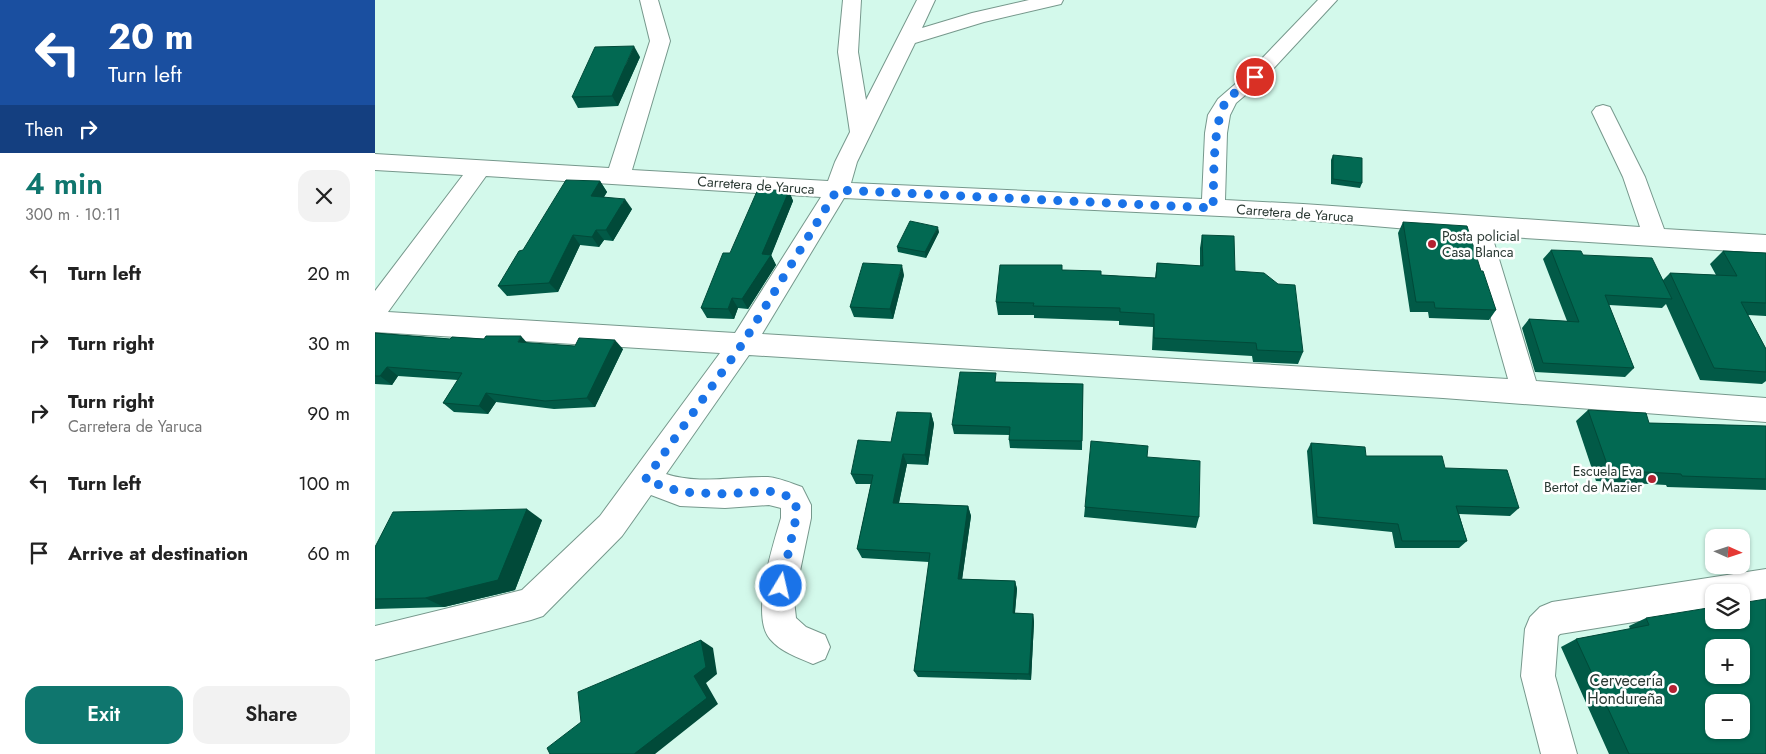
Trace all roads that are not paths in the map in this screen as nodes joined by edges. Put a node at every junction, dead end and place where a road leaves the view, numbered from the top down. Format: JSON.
{"nodes":[{"id":1,"x":649,"y":0,"type":"edge"},
{"id":2,"x":852,"y":0,"type":"edge"},
{"id":3,"x":926,"y":0,"type":"edge"},
{"id":4,"x":1054,"y":0,"type":"edge"},
{"id":5,"x":1328,"y":0,"type":"edge"},
{"id":6,"x":907,"y":39,"type":"junction"},
{"id":7,"x":1603,"y":112,"type":"dead end"},
{"id":8,"x":861,"y":133,"type":"junction"},
{"id":9,"x":375,"y":162,"type":"edge"},
{"id":10,"x":480,"y":168,"type":"junction"},
{"id":11,"x":617,"y":177,"type":"junction"},
{"id":12,"x":837,"y":190,"type":"junction"},
{"id":13,"x":1213,"y":208,"type":"junction"},
{"id":14,"x":1477,"y":226,"type":"junction"},
{"id":15,"x":1655,"y":237,"type":"junction"},
{"id":16,"x":1766,"y":244,"type":"edge"},
{"id":17,"x":375,"y":310,"type":"edge"},
{"id":18,"x":375,"y":322,"type":"edge"},
{"id":19,"x":743,"y":343,"type":"junction"},
{"id":20,"x":1525,"y":392,"type":"junction"},
{"id":21,"x":1766,"y":410,"type":"edge"},
{"id":22,"x":645,"y":480,"type":"junction"},
{"id":23,"x":1766,"y":585,"type":"edge"},
{"id":24,"x":1750,"y":588,"type":"edge"},
{"id":25,"x":1705,"y":595,"type":"edge"},
{"id":26,"x":375,"y":643,"type":"edge"},
{"id":27,"x":813,"y":647,"type":"dead end"},
{"id":28,"x":1559,"y":754,"type":"edge"}],
"edges":[{"from":1,"to":11,"type":"street"},
{"from":2,"to":8,"type":"street"},
{"from":3,"to":6,"type":"street"},
{"from":4,"to":6,"type":"street"},
{"from":5,"to":13,"type":"street"},
{"from":6,"to":8,"type":"street"},
{"from":7,"to":15,"type":"street"},
{"from":8,"to":12,"type":"street"},
{"from":9,"to":10,"type":"street","name":"Carretera de Yaruca"},
{"from":10,"to":11,"type":"street","name":"Carretera de Yaruca"},
{"from":10,"to":17,"type":"street"},
{"from":11,"to":12,"type":"street","name":"Carretera de Yaruca"},
{"from":12,"to":13,"type":"street","name":"Carretera de Yaruca"},
{"from":12,"to":19,"type":"street"},
{"from":13,"to":14,"type":"street","name":"Carretera de Yaruca"},
{"from":14,"to":15,"type":"street","name":"Carretera de Yaruca"},
{"from":14,"to":20,"type":"street"},
{"from":15,"to":16,"type":"street","name":"Carretera de Yaruca"},
{"from":18,"to":19,"type":"street"},
{"from":19,"to":20,"type":"street"},
{"from":19,"to":22,"type":"street"},
{"from":20,"to":21,"type":"street"},
{"from":22,"to":26,"type":"street"},
{"from":22,"to":27,"type":"street"},
{"from":23,"to":24,"type":"street"},
{"from":25,"to":28,"type":"street"}]}
